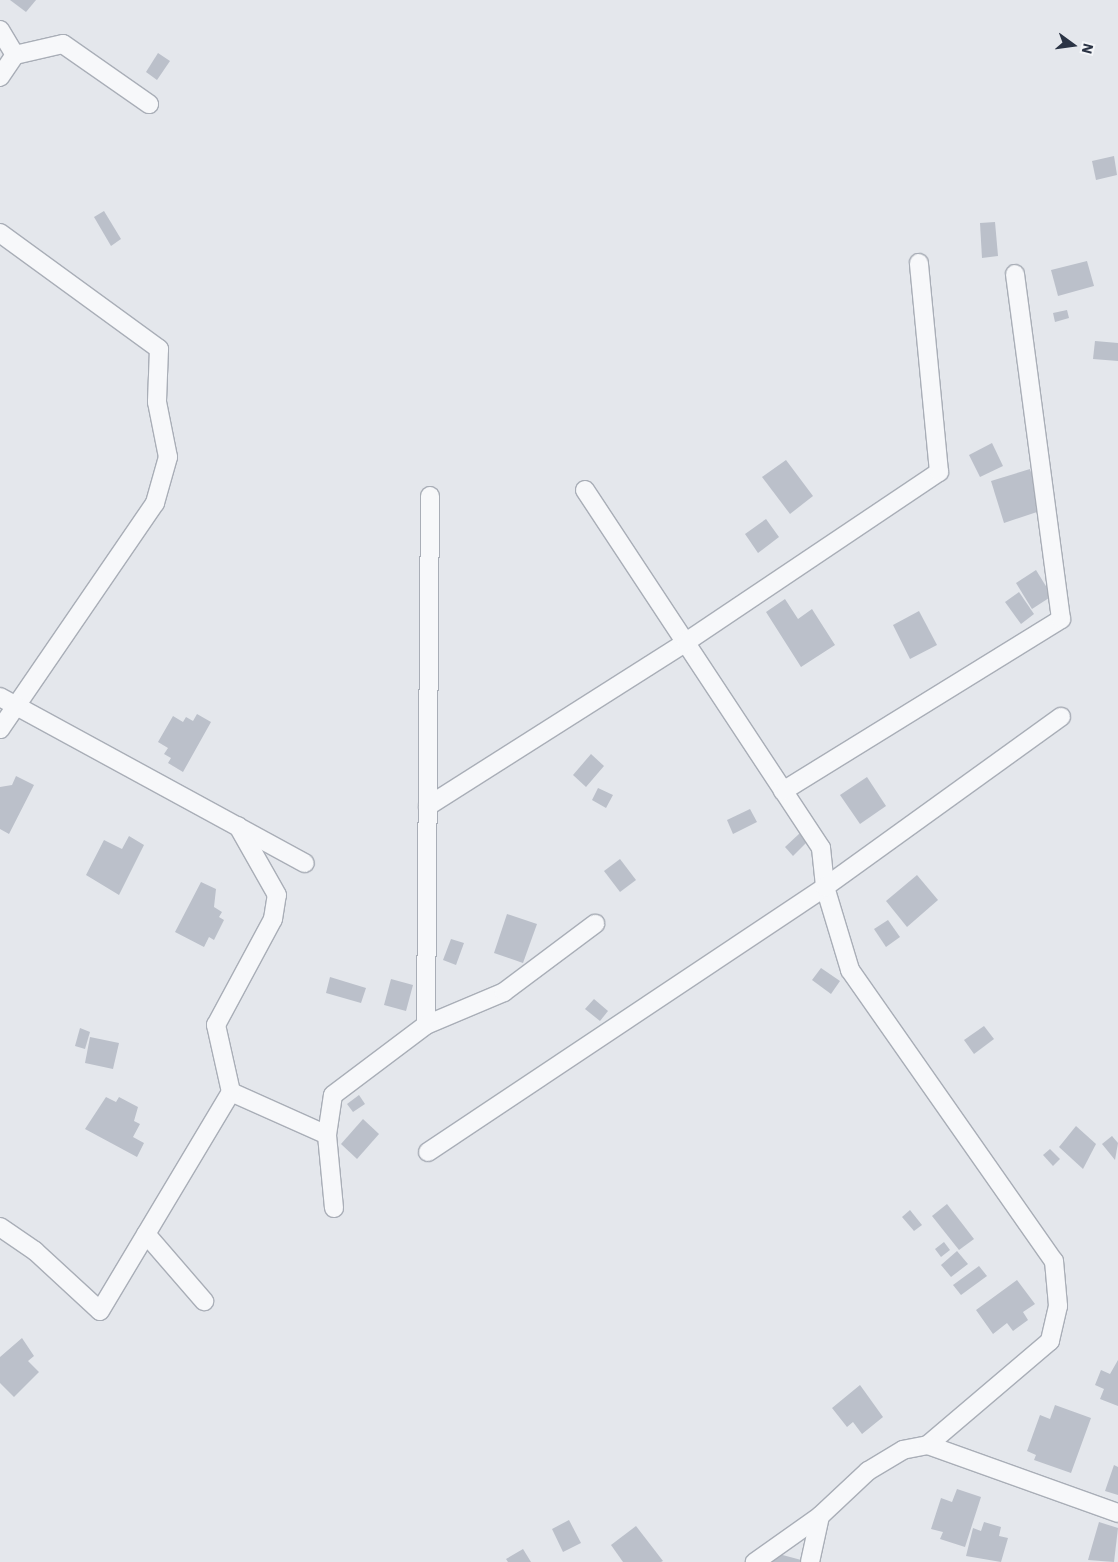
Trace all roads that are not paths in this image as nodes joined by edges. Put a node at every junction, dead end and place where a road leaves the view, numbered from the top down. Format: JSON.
{"nodes":[{"id":1,"x":0,"y":30,"type":"edge"},
{"id":2,"x":15,"y":55,"type":"junction"},
{"id":3,"x":0,"y":77,"type":"edge"},
{"id":4,"x":149,"y":104,"type":"dead end"},
{"id":5,"x":0,"y":233,"type":"edge"},
{"id":6,"x":919,"y":263,"type":"dead end"},
{"id":7,"x":1015,"y":274,"type":"dead end"},
{"id":8,"x":584,"y":490,"type":"dead end"},
{"id":9,"x":430,"y":496,"type":"dead end"},
{"id":10,"x":686,"y":642,"type":"junction"},
{"id":11,"x":0,"y":697,"type":"edge"},
{"id":12,"x":18,"y":705,"type":"junction"},
{"id":13,"x":1061,"y":717,"type":"dead end"},
{"id":14,"x":0,"y":729,"type":"edge"},
{"id":15,"x":783,"y":791,"type":"junction"},
{"id":16,"x":428,"y":806,"type":"junction"},
{"id":17,"x":238,"y":826,"type":"junction"},
{"id":18,"x":305,"y":863,"type":"dead end"},
{"id":19,"x":825,"y":887,"type":"junction"},
{"id":20,"x":595,"y":924,"type":"dead end"},
{"id":21,"x":426,"y":1025,"type":"junction"},
{"id":22,"x":231,"y":1092,"type":"junction"},
{"id":23,"x":327,"y":1135,"type":"junction"},
{"id":24,"x":428,"y":1152,"type":"dead end"},
{"id":25,"x":334,"y":1208,"type":"dead end"},
{"id":26,"x":0,"y":1227,"type":"edge"},
{"id":27,"x":146,"y":1234,"type":"junction"},
{"id":28,"x":204,"y":1301,"type":"dead end"},
{"id":29,"x":928,"y":1445,"type":"junction"},
{"id":30,"x":1118,"y":1513,"type":"edge"},
{"id":31,"x":820,"y":1516,"type":"junction"},
{"id":32,"x":755,"y":1562,"type":"edge"},
{"id":33,"x":810,"y":1562,"type":"edge"}],
"edges":[{"from":1,"to":2,"type":"street"},
{"from":2,"to":3,"type":"street"},
{"from":2,"to":4,"type":"street"},
{"from":5,"to":12,"type":"street"},
{"from":6,"to":10,"type":"street"},
{"from":7,"to":15,"type":"street"},
{"from":8,"to":10,"type":"street"},
{"from":9,"to":16,"type":"street"},
{"from":10,"to":15,"type":"street"},
{"from":10,"to":16,"type":"street"},
{"from":11,"to":12,"type":"street"},
{"from":12,"to":14,"type":"street"},
{"from":12,"to":17,"type":"street"},
{"from":13,"to":19,"type":"street"},
{"from":15,"to":19,"type":"street"},
{"from":16,"to":21,"type":"street"},
{"from":17,"to":18,"type":"street"},
{"from":17,"to":22,"type":"street"},
{"from":19,"to":24,"type":"street"},
{"from":19,"to":29,"type":"street"},
{"from":20,"to":21,"type":"street"},
{"from":21,"to":23,"type":"street"},
{"from":22,"to":23,"type":"street"},
{"from":22,"to":27,"type":"street"},
{"from":23,"to":25,"type":"street"},
{"from":26,"to":27,"type":"street"},
{"from":27,"to":28,"type":"street"},
{"from":29,"to":30,"type":"street"},
{"from":29,"to":31,"type":"street"},
{"from":31,"to":32,"type":"street"},
{"from":31,"to":33,"type":"street"}]}
